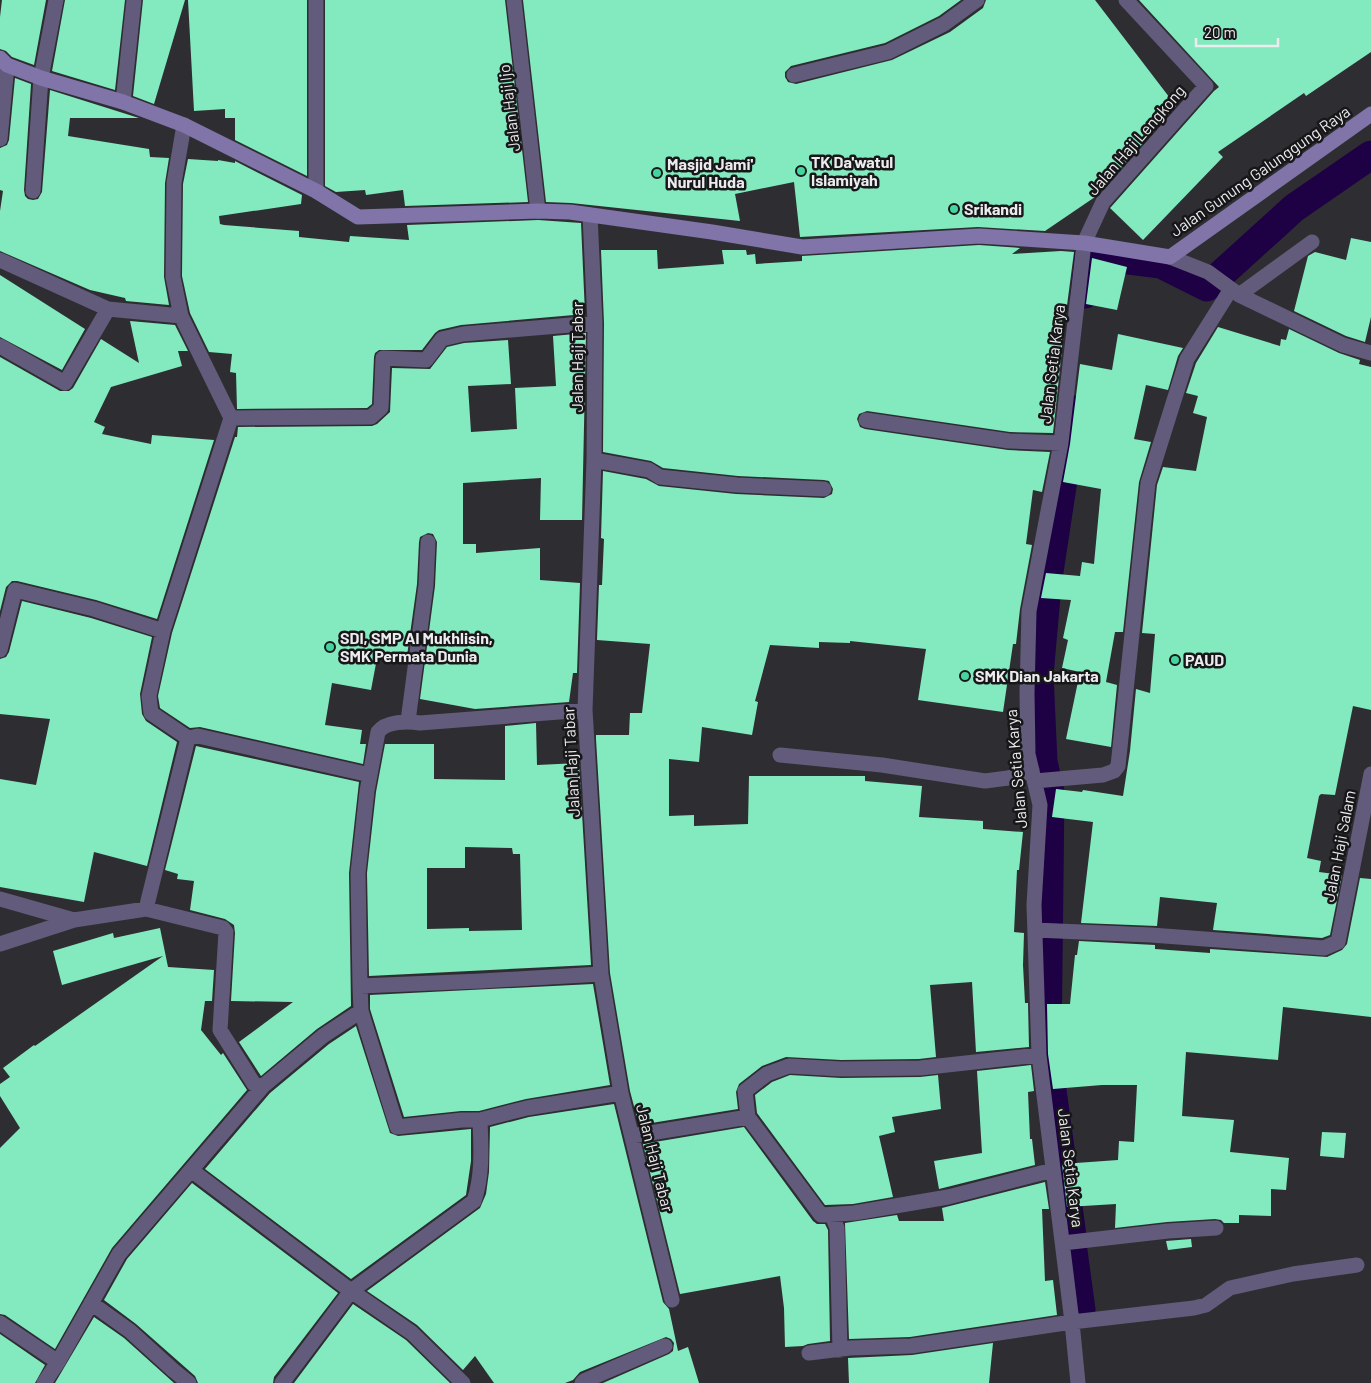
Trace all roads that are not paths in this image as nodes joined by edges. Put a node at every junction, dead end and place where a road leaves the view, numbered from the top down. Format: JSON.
{"nodes":[{"id":1,"x":56,"y":0,"type":"edge"},
{"id":2,"x":134,"y":0,"type":"edge"},
{"id":3,"x":316,"y":0,"type":"edge"},
{"id":4,"x":514,"y":0,"type":"edge"},
{"id":5,"x":977,"y":0,"type":"edge"},
{"id":6,"x":1126,"y":0,"type":"edge"},
{"id":7,"x":3,"y":62,"type":"edge"},
{"id":8,"x":794,"y":75,"type":"dead end"},
{"id":9,"x":41,"y":78,"type":"junction"},
{"id":10,"x":123,"y":102,"type":"junction"},
{"id":11,"x":1371,"y":114,"type":"edge"},
{"id":12,"x":184,"y":125,"type":"junction"},
{"id":13,"x":0,"y":139,"type":"edge"},
{"id":14,"x":33,"y":191,"type":"dead end"},
{"id":15,"x":316,"y":191,"type":"junction"},
{"id":16,"x":538,"y":211,"type":"junction"},
{"id":17,"x":590,"y":215,"type":"junction"},
{"id":18,"x":1312,"y":242,"type":"dead end"},
{"id":19,"x":1084,"y":243,"type":"junction"},
{"id":20,"x":1170,"y":257,"type":"junction"},
{"id":21,"x":0,"y":260,"type":"edge"},
{"id":22,"x":1233,"y":290,"type":"junction"},
{"id":23,"x":108,"y":308,"type":"junction"},
{"id":24,"x":181,"y":316,"type":"junction"},
{"id":25,"x":595,"y":323,"type":"junction"},
{"id":26,"x":0,"y":346,"type":"edge"},
{"id":27,"x":1371,"y":354,"type":"edge"},
{"id":28,"x":231,"y":418,"type":"junction"},
{"id":29,"x":866,"y":420,"type":"dead end"},
{"id":30,"x":1060,"y":443,"type":"junction"},
{"id":31,"x":594,"y":460,"type":"junction"},
{"id":32,"x":824,"y":489,"type":"dead end"},
{"id":33,"x":428,"y":542,"type":"dead end"},
{"id":34,"x":164,"y":631,"type":"junction"},
{"id":35,"x":0,"y":650,"type":"edge"},
{"id":36,"x":585,"y":710,"type":"junction"},
{"id":37,"x":408,"y":721,"type":"junction"},
{"id":38,"x":188,"y":738,"type":"junction"},
{"id":39,"x":780,"y":756,"type":"dead end"},
{"id":40,"x":1371,"y":774,"type":"edge"},
{"id":41,"x":370,"y":775,"type":"junction"},
{"id":42,"x":1034,"y":776,"type":"junction"},
{"id":43,"x":0,"y":899,"type":"edge"},
{"id":44,"x":146,"y":909,"type":"junction"},
{"id":45,"x":74,"y":920,"type":"junction"},
{"id":46,"x":1035,"y":930,"type":"junction"},
{"id":47,"x":0,"y":944,"type":"edge"},
{"id":48,"x":601,"y":974,"type":"junction"},
{"id":49,"x":360,"y":986,"type":"junction"},
{"id":50,"x":361,"y":1011,"type":"junction"},
{"id":51,"x":1039,"y":1054,"type":"junction"},
{"id":52,"x":263,"y":1086,"type":"junction"},
{"id":53,"x":620,"y":1093,"type":"junction"},
{"id":54,"x":748,"y":1117,"type":"junction"},
{"id":55,"x":480,"y":1120,"type":"junction"},
{"id":56,"x":632,"y":1136,"type":"junction"},
{"id":57,"x":190,"y":1170,"type":"junction"},
{"id":58,"x":1053,"y":1170,"type":"junction"},
{"id":59,"x":832,"y":1214,"type":"junction"},
{"id":60,"x":1216,"y":1228,"type":"dead end"},
{"id":61,"x":1063,"y":1243,"type":"junction"},
{"id":62,"x":1357,"y":1265,"type":"dead end"},
{"id":63,"x":351,"y":1291,"type":"junction"},
{"id":64,"x":672,"y":1300,"type":"dead end"},
{"id":65,"x":91,"y":1303,"type":"junction"},
{"id":66,"x":1072,"y":1322,"type":"junction"},
{"id":67,"x":0,"y":1324,"type":"edge"},
{"id":68,"x":665,"y":1346,"type":"dead end"},
{"id":69,"x":845,"y":1349,"type":"junction"},
{"id":70,"x":809,"y":1353,"type":"dead end"},
{"id":71,"x":58,"y":1362,"type":"junction"},
{"id":72,"x":44,"y":1383,"type":"edge"},
{"id":73,"x":190,"y":1383,"type":"edge"},
{"id":74,"x":284,"y":1383,"type":"edge"},
{"id":75,"x":463,"y":1383,"type":"edge"},
{"id":76,"x":582,"y":1383,"type":"edge"},
{"id":77,"x":1078,"y":1383,"type":"edge"}],
"edges":[{"from":1,"to":9,"type":"street"},
{"from":2,"to":10,"type":"street"},
{"from":3,"to":15,"type":"street"},
{"from":4,"to":16,"type":"street","name":"Jalan Haji Ijo"},
{"from":5,"to":8,"type":"street"},
{"from":6,"to":19,"type":"street","name":"Jalan Haji Lengkong"},
{"from":7,"to":9,"type":"street"},
{"from":7,"to":13,"type":"street"},
{"from":9,"to":10,"type":"street"},
{"from":9,"to":14,"type":"street"},
{"from":10,"to":12,"type":"street"},
{"from":11,"to":20,"type":"street","name":"Jalan Gunung Galunggung Raya"},
{"from":12,"to":15,"type":"street"},
{"from":12,"to":24,"type":"street"},
{"from":15,"to":16,"type":"street"},
{"from":16,"to":17,"type":"street"},
{"from":17,"to":19,"type":"street"},
{"from":17,"to":25,"type":"street","name":"Jalan Haji Tabar"},
{"from":18,"to":22,"type":"street"},
{"from":19,"to":20,"type":"street"},
{"from":19,"to":30,"type":"street","name":"Jalan Setia Karya"},
{"from":20,"to":22,"type":"street"},
{"from":21,"to":23,"type":"street"},
{"from":22,"to":27,"type":"street"},
{"from":22,"to":42,"type":"street"},
{"from":23,"to":24,"type":"street"},
{"from":23,"to":26,"type":"street"},
{"from":24,"to":28,"type":"street"},
{"from":25,"to":28,"type":"street"},
{"from":25,"to":31,"type":"street","name":"Jalan Haji Tabar"},
{"from":28,"to":34,"type":"street"},
{"from":29,"to":30,"type":"street"},
{"from":30,"to":42,"type":"street","name":"Jalan Setia Karya"},
{"from":31,"to":32,"type":"street"},
{"from":31,"to":36,"type":"street","name":"Jalan Haji Tabar"},
{"from":33,"to":37,"type":"street"},
{"from":34,"to":35,"type":"street"},
{"from":34,"to":38,"type":"street"},
{"from":36,"to":37,"type":"street"},
{"from":36,"to":48,"type":"street","name":"Jalan Haji Tabar"},
{"from":37,"to":41,"type":"street"},
{"from":38,"to":41,"type":"street"},
{"from":38,"to":44,"type":"street"},
{"from":39,"to":42,"type":"street"},
{"from":40,"to":46,"type":"street","name":"Jalan Haji Salam"},
{"from":41,"to":49,"type":"street"},
{"from":42,"to":46,"type":"street","name":"Jalan Setia Karya"},
{"from":43,"to":45,"type":"street"},
{"from":44,"to":45,"type":"street"},
{"from":44,"to":52,"type":"street"},
{"from":45,"to":47,"type":"street"},
{"from":46,"to":51,"type":"street","name":"Jalan Setia Karya"},
{"from":48,"to":49,"type":"street"},
{"from":48,"to":53,"type":"street","name":"Jalan Haji Tabar"},
{"from":49,"to":50,"type":"street"},
{"from":50,"to":52,"type":"street"},
{"from":50,"to":55,"type":"street"},
{"from":51,"to":54,"type":"street"},
{"from":51,"to":58,"type":"street","name":"Jalan Setia Karya"},
{"from":52,"to":57,"type":"street"},
{"from":53,"to":55,"type":"street"},
{"from":53,"to":56,"type":"street","name":"Jalan Haji Tabar"},
{"from":54,"to":56,"type":"street"},
{"from":54,"to":59,"type":"street"},
{"from":55,"to":63,"type":"street"},
{"from":56,"to":64,"type":"street","name":"Jalan Haji Tabar"},
{"from":57,"to":63,"type":"street"},
{"from":57,"to":65,"type":"street"},
{"from":58,"to":59,"type":"street"},
{"from":58,"to":61,"type":"street","name":"Jalan Setia Karya"},
{"from":59,"to":69,"type":"street"},
{"from":60,"to":61,"type":"street"},
{"from":61,"to":66,"type":"street","name":"Jalan Setia Karya"},
{"from":62,"to":66,"type":"street"},
{"from":63,"to":74,"type":"street"},
{"from":63,"to":75,"type":"street"},
{"from":65,"to":71,"type":"street"},
{"from":65,"to":73,"type":"street"},
{"from":66,"to":69,"type":"street"},
{"from":66,"to":77,"type":"street","name":"Jalan Setia Karya"},
{"from":67,"to":71,"type":"street"},
{"from":68,"to":76,"type":"street"},
{"from":69,"to":70,"type":"street"},
{"from":71,"to":72,"type":"street"}]}
